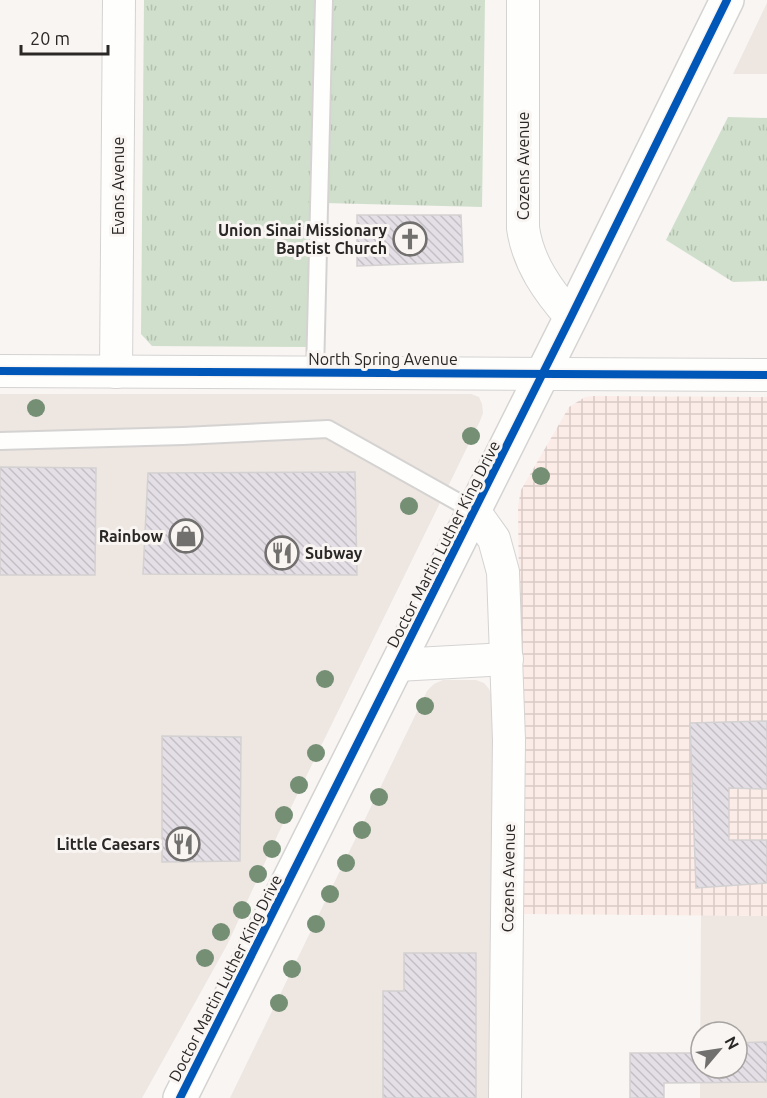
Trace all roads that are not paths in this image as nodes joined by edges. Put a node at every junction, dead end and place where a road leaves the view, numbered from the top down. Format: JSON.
{"nodes":[{"id":1,"x":119,"y":0,"type":"edge"},
{"id":2,"x":324,"y":0,"type":"edge"},
{"id":3,"x":523,"y":0,"type":"edge"},
{"id":4,"x":727,"y":0,"type":"edge"},
{"id":5,"x":571,"y":317,"type":"junction"},
{"id":6,"x":0,"y":371,"type":"edge"},
{"id":7,"x":116,"y":372,"type":"junction"},
{"id":8,"x":315,"y":373,"type":"junction"},
{"id":9,"x":543,"y":373,"type":"junction"},
{"id":10,"x":767,"y":375,"type":"edge"},
{"id":11,"x":0,"y":441,"type":"edge"},
{"id":12,"x":474,"y":511,"type":"junction"},
{"id":13,"x":507,"y":659,"type":"junction"},
{"id":14,"x":397,"y":665,"type":"junction"},
{"id":15,"x":180,"y":1098,"type":"edge"},
{"id":16,"x":506,"y":1098,"type":"edge"}],
"edges":[{"from":1,"to":7,"type":"street","name":"Evans Avenue"},
{"from":2,"to":8,"type":"lane"},
{"from":3,"to":5,"type":"street","name":"Cozens Avenue"},
{"from":4,"to":5,"type":"main road","name":"Doctor Martin Luther King Drive"},
{"from":5,"to":9,"type":"main road","name":"Doctor Martin Luther King Drive"},
{"from":6,"to":7,"type":"street","name":"North Spring Avenue"},
{"from":7,"to":8,"type":"street","name":"North Spring Avenue"},
{"from":8,"to":9,"type":"street","name":"North Spring Avenue"},
{"from":9,"to":10,"type":"street","name":"North Spring Avenue"},
{"from":9,"to":12,"type":"main road","name":"Doctor Martin Luther King Drive"},
{"from":11,"to":12,"type":"lane"},
{"from":12,"to":13,"type":"street","name":"Cozens Avenue"},
{"from":12,"to":14,"type":"main road","name":"Doctor Martin Luther King Drive"},
{"from":13,"to":14,"type":"street"},
{"from":13,"to":16,"type":"street","name":"Cozens Avenue"},
{"from":14,"to":15,"type":"main road","name":"Doctor Martin Luther King Drive"}]}
